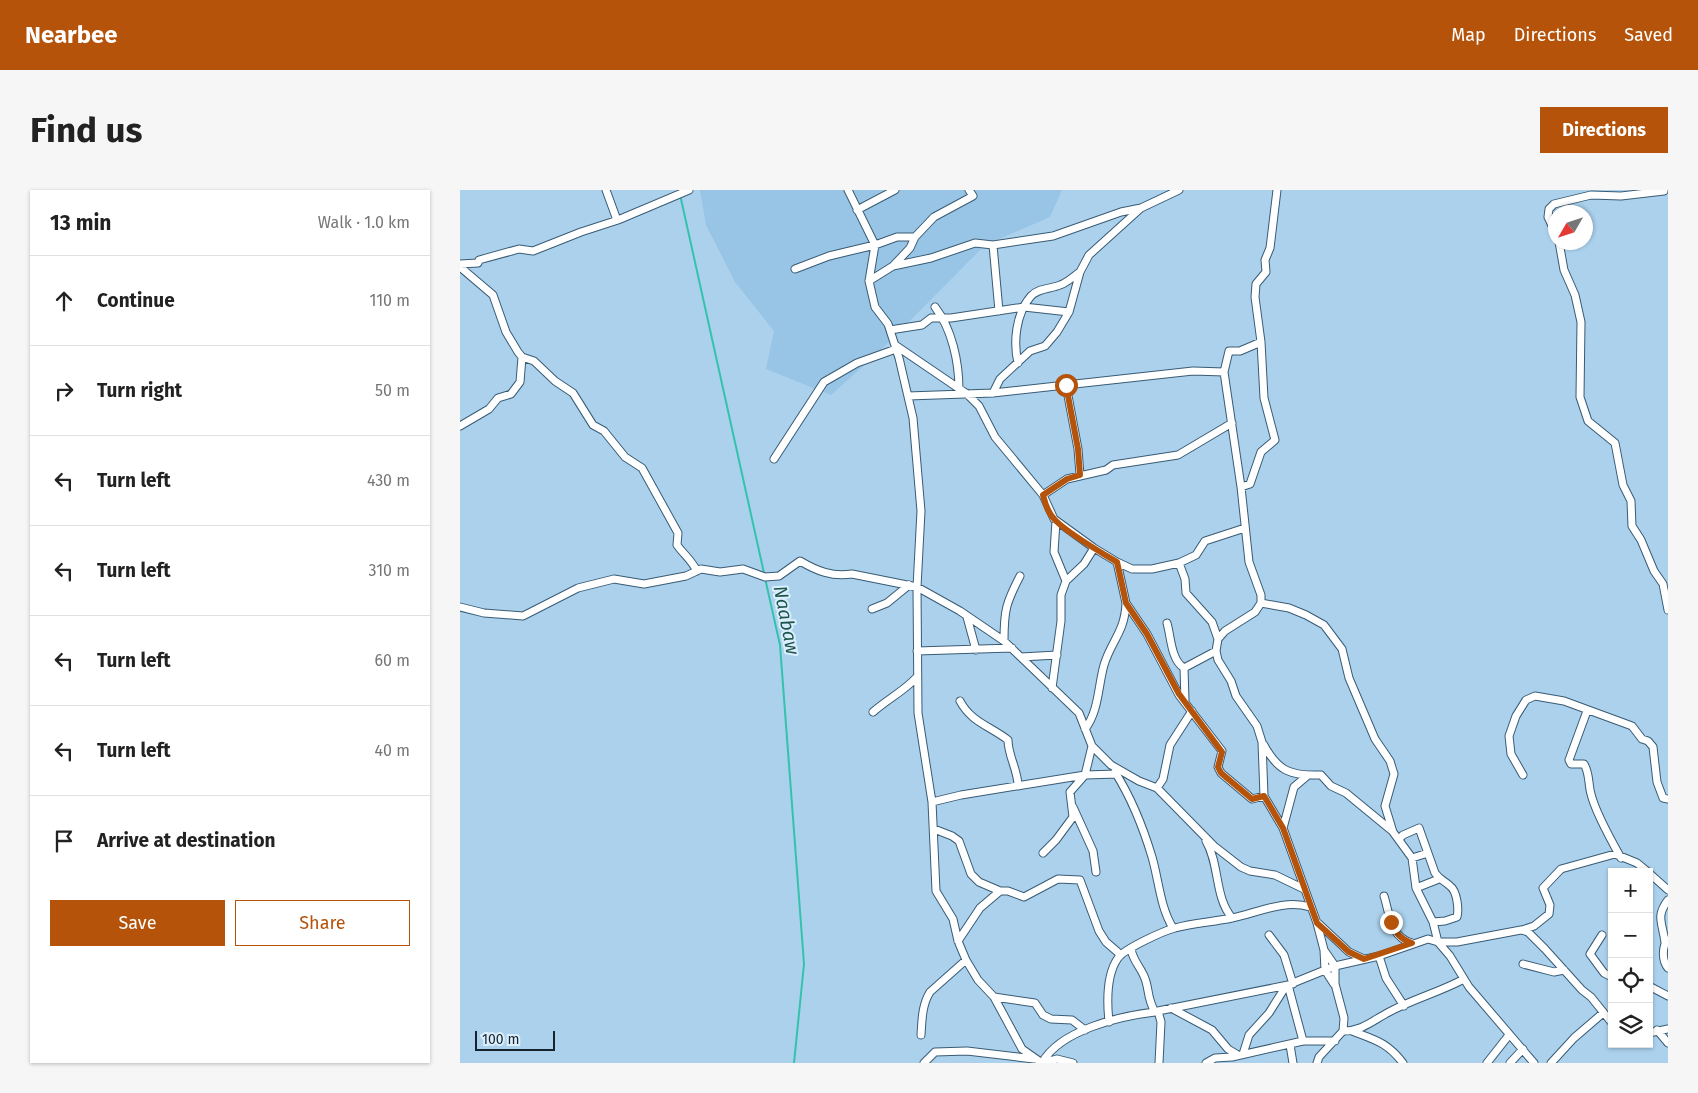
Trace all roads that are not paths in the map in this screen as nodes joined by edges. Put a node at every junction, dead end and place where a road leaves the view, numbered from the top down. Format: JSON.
{"nodes":[{"id":1,"x":606,"y":190,"type":"edge"},
{"id":2,"x":688,"y":190,"type":"edge"},
{"id":3,"x":848,"y":190,"type":"edge"},
{"id":4,"x":895,"y":190,"type":"edge"},
{"id":5,"x":969,"y":190,"type":"edge"},
{"id":6,"x":1179,"y":190,"type":"edge"},
{"id":7,"x":1277,"y":190,"type":"edge"},
{"id":8,"x":1665,"y":191,"type":"edge"},
{"id":9,"x":1553,"y":205,"type":"edge"},
{"id":10,"x":1141,"y":208,"type":"junction"},
{"id":11,"x":857,"y":210,"type":"junction"},
{"id":12,"x":617,"y":220,"type":"junction"},
{"id":13,"x":915,"y":237,"type":"junction"},
{"id":14,"x":875,"y":245,"type":"junction"},
{"id":15,"x":993,"y":245,"type":"junction"},
{"id":16,"x":1560,"y":250,"type":"edge"},
{"id":17,"x":460,"y":266,"type":"edge"},
{"id":18,"x":893,"y":266,"type":"junction"},
{"id":19,"x":795,"y":269,"type":"dead end"},
{"id":20,"x":1080,"y":272,"type":"junction"},
{"id":21,"x":869,"y":282,"type":"junction"},
{"id":22,"x":935,"y":307,"type":"dead end"},
{"id":23,"x":1025,"y":307,"type":"junction"},
{"id":24,"x":999,"y":311,"type":"junction"},
{"id":25,"x":1070,"y":312,"type":"junction"},
{"id":26,"x":944,"y":318,"type":"junction"},
{"id":27,"x":890,"y":330,"type":"junction"},
{"id":28,"x":1261,"y":342,"type":"junction"},
{"id":29,"x":895,"y":347,"type":"junction"},
{"id":30,"x":522,"y":356,"type":"junction"},
{"id":31,"x":1018,"y":363,"type":"junction"},
{"id":32,"x":1224,"y":372,"type":"junction"},
{"id":33,"x":1066,"y":385,"type":"junction"},
{"id":34,"x":959,"y":390,"type":"junction"},
{"id":35,"x":993,"y":393,"type":"junction"},
{"id":36,"x":967,"y":394,"type":"junction"},
{"id":37,"x":908,"y":396,"type":"junction"},
{"id":38,"x":1232,"y":423,"type":"junction"},
{"id":39,"x":460,"y":426,"type":"edge"},
{"id":40,"x":774,"y":459,"type":"dead end"},
{"id":41,"x":1080,"y":475,"type":"junction"},
{"id":42,"x":1241,"y":487,"type":"junction"},
{"id":43,"x":1043,"y":495,"type":"junction"},
{"id":44,"x":1056,"y":521,"type":"junction"},
{"id":45,"x":1245,"y":528,"type":"junction"},
{"id":46,"x":1094,"y":548,"type":"junction"},
{"id":47,"x":1117,"y":562,"type":"junction"},
{"id":48,"x":1179,"y":563,"type":"junction"},
{"id":49,"x":697,"y":570,"type":"junction"},
{"id":50,"x":1020,"y":576,"type":"dead end"},
{"id":51,"x":1066,"y":580,"type":"junction"},
{"id":52,"x":913,"y":586,"type":"junction"},
{"id":53,"x":1126,"y":603,"type":"junction"},
{"id":54,"x":1261,"y":603,"type":"junction"},
{"id":55,"x":460,"y":607,"type":"edge"},
{"id":56,"x":872,"y":609,"type":"dead end"},
{"id":57,"x":1668,"y":610,"type":"edge"},
{"id":58,"x":967,"y":617,"type":"junction"},
{"id":59,"x":1167,"y":623,"type":"dead end"},
{"id":60,"x":1218,"y":639,"type":"junction"},
{"id":61,"x":1004,"y":641,"type":"junction"},
{"id":62,"x":1012,"y":648,"type":"junction"},
{"id":63,"x":976,"y":650,"type":"junction"},
{"id":64,"x":916,"y":651,"type":"junction"},
{"id":65,"x":1216,"y":651,"type":"junction"},
{"id":66,"x":1057,"y":655,"type":"junction"},
{"id":67,"x":1021,"y":657,"type":"junction"},
{"id":68,"x":1184,"y":668,"type":"junction"},
{"id":69,"x":917,"y":677,"type":"junction"},
{"id":70,"x":1052,"y":688,"type":"junction"},
{"id":71,"x":960,"y":701,"type":"dead end"},
{"id":72,"x":1185,"y":702,"type":"junction"},
{"id":73,"x":1587,"y":711,"type":"junction"},
{"id":74,"x":873,"y":712,"type":"dead end"},
{"id":75,"x":1192,"y":712,"type":"junction"},
{"id":76,"x":1085,"y":729,"type":"junction"},
{"id":77,"x":1262,"y":742,"type":"junction"},
{"id":78,"x":1092,"y":746,"type":"junction"},
{"id":79,"x":1111,"y":765,"type":"junction"},
{"id":80,"x":1117,"y":774,"type":"junction"},
{"id":81,"x":1085,"y":775,"type":"junction"},
{"id":82,"x":1523,"y":775,"type":"dead end"},
{"id":83,"x":1307,"y":776,"type":"junction"},
{"id":84,"x":1018,"y":786,"type":"junction"},
{"id":85,"x":1157,"y":788,"type":"junction"},
{"id":86,"x":1264,"y":796,"type":"junction"},
{"id":87,"x":1668,"y":800,"type":"edge"},
{"id":88,"x":932,"y":802,"type":"junction"},
{"id":89,"x":1071,"y":804,"type":"junction"},
{"id":90,"x":1283,"y":828,"type":"junction"},
{"id":91,"x":934,"y":829,"type":"junction"},
{"id":92,"x":1200,"y":832,"type":"junction"},
{"id":93,"x":1393,"y":832,"type":"junction"},
{"id":94,"x":1399,"y":839,"type":"junction"},
{"id":95,"x":1428,"y":852,"type":"junction"},
{"id":96,"x":1043,"y":853,"type":"dead end"},
{"id":97,"x":1412,"y":858,"type":"junction"},
{"id":98,"x":1621,"y":858,"type":"junction"},
{"id":99,"x":1644,"y":868,"type":"edge"},
{"id":100,"x":1096,"y":872,"type":"dead end"},
{"id":101,"x":1653,"y":876,"type":"edge"},
{"id":102,"x":1439,"y":879,"type":"junction"},
{"id":103,"x":1416,"y":888,"type":"junction"},
{"id":104,"x":1304,"y":890,"type":"junction"},
{"id":105,"x":1668,"y":890,"type":"edge"},
{"id":106,"x":1000,"y":892,"type":"junction"},
{"id":107,"x":1384,"y":896,"type":"dead end"},
{"id":108,"x":1668,"y":900,"type":"edge"},
{"id":109,"x":1310,"y":907,"type":"junction"},
{"id":110,"x":1232,"y":918,"type":"junction"},
{"id":111,"x":1433,"y":922,"type":"junction"},
{"id":112,"x":1317,"y":923,"type":"junction"},
{"id":113,"x":1173,"y":928,"type":"junction"},
{"id":114,"x":1521,"y":930,"type":"junction"},
{"id":115,"x":1269,"y":935,"type":"dead end"},
{"id":116,"x":1602,"y":935,"type":"dead end"},
{"id":117,"x":958,"y":941,"type":"junction"},
{"id":118,"x":1666,"y":941,"type":"edge"},
{"id":119,"x":1438,"y":942,"type":"junction"},
{"id":120,"x":1412,"y":943,"type":"junction"},
{"id":121,"x":1132,"y":949,"type":"junction"},
{"id":122,"x":1324,"y":950,"type":"junction"},
{"id":123,"x":1121,"y":955,"type":"junction"},
{"id":124,"x":1379,"y":956,"type":"junction"},
{"id":125,"x":1364,"y":959,"type":"junction"},
{"id":126,"x":966,"y":960,"type":"junction"},
{"id":127,"x":1523,"y":964,"type":"dead end"},
{"id":128,"x":1335,"y":966,"type":"junction"},
{"id":129,"x":1668,"y":968,"type":"edge"},
{"id":130,"x":1325,"y":970,"type":"junction"},
{"id":131,"x":1564,"y":970,"type":"junction"},
{"id":132,"x":1608,"y":976,"type":"edge"},
{"id":133,"x":1464,"y":979,"type":"junction"},
{"id":134,"x":1334,"y":984,"type":"junction"},
{"id":135,"x":1289,"y":985,"type":"junction"},
{"id":136,"x":1653,"y":988,"type":"edge"},
{"id":137,"x":1668,"y":996,"type":"edge"},
{"id":138,"x":994,"y":997,"type":"junction"},
{"id":139,"x":1404,"y":1006,"type":"junction"},
{"id":140,"x":1171,"y":1008,"type":"junction"},
{"id":141,"x":1156,"y":1011,"type":"junction"},
{"id":142,"x":1603,"y":1013,"type":"junction"},
{"id":143,"x":1608,"y":1019,"type":"edge"},
{"id":144,"x":1108,"y":1022,"type":"junction"},
{"id":145,"x":1668,"y":1029,"type":"edge"},
{"id":146,"x":1085,"y":1030,"type":"junction"},
{"id":147,"x":1343,"y":1031,"type":"junction"},
{"id":148,"x":1352,"y":1031,"type":"junction"},
{"id":149,"x":1653,"y":1031,"type":"edge"},
{"id":150,"x":1509,"y":1034,"type":"junction"},
{"id":151,"x":921,"y":1035,"type":"dead end"},
{"id":152,"x":1335,"y":1040,"type":"junction"},
{"id":153,"x":1303,"y":1041,"type":"junction"},
{"id":154,"x":1668,"y":1043,"type":"edge"},
{"id":155,"x":1290,"y":1045,"type":"junction"},
{"id":156,"x":1523,"y":1049,"type":"junction"},
{"id":157,"x":1241,"y":1055,"type":"junction"},
{"id":158,"x":1034,"y":1059,"type":"junction"},
{"id":159,"x":924,"y":1063,"type":"edge"},
{"id":160,"x":1042,"y":1063,"type":"edge"},
{"id":161,"x":1073,"y":1063,"type":"edge"},
{"id":162,"x":1159,"y":1063,"type":"edge"},
{"id":163,"x":1206,"y":1063,"type":"edge"},
{"id":164,"x":1293,"y":1063,"type":"edge"},
{"id":165,"x":1317,"y":1063,"type":"edge"},
{"id":166,"x":1403,"y":1063,"type":"edge"},
{"id":167,"x":1487,"y":1063,"type":"edge"},
{"id":168,"x":1510,"y":1063,"type":"edge"},
{"id":169,"x":1534,"y":1063,"type":"edge"},
{"id":170,"x":1551,"y":1063,"type":"edge"}],
"edges":[{"from":1,"to":12,"type":"street"},
{"from":2,"to":12,"type":"street"},
{"from":3,"to":11,"type":"street"},
{"from":4,"to":11,"type":"street"},
{"from":5,"to":13,"type":"street"},
{"from":6,"to":10,"type":"street"},
{"from":7,"to":28,"type":"street"},
{"from":8,"to":9,"type":"street"},
{"from":10,"to":15,"type":"street"},
{"from":10,"to":20,"type":"street"},
{"from":11,"to":14,"type":"street"},
{"from":12,"to":17,"type":"street"},
{"from":13,"to":14,"type":"street"},
{"from":13,"to":18,"type":"street"},
{"from":14,"to":19,"type":"street"},
{"from":14,"to":21,"type":"street"},
{"from":15,"to":18,"type":"street"},
{"from":15,"to":24,"type":"street"},
{"from":16,"to":57,"type":"street"},
{"from":17,"to":30,"type":"street"},
{"from":18,"to":21,"type":"street"},
{"from":20,"to":23,"type":"street"},
{"from":20,"to":25,"type":"street"},
{"from":21,"to":27,"type":"street"},
{"from":22,"to":26,"type":"street"},
{"from":23,"to":24,"type":"street"},
{"from":23,"to":25,"type":"street"},
{"from":23,"to":31,"type":"street"},
{"from":24,"to":26,"type":"street"},
{"from":25,"to":31,"type":"street"},
{"from":26,"to":27,"type":"street"},
{"from":26,"to":34,"type":"street"},
{"from":27,"to":29,"type":"street"},
{"from":28,"to":32,"type":"street"},
{"from":28,"to":42,"type":"street"},
{"from":29,"to":34,"type":"street"},
{"from":29,"to":37,"type":"street"},
{"from":29,"to":40,"type":"street"},
{"from":30,"to":39,"type":"street"},
{"from":30,"to":49,"type":"street"},
{"from":31,"to":35,"type":"street"},
{"from":32,"to":33,"type":"street"},
{"from":32,"to":38,"type":"street"},
{"from":33,"to":35,"type":"street"},
{"from":33,"to":41,"type":"street"},
{"from":34,"to":36,"type":"street"},
{"from":35,"to":36,"type":"street"},
{"from":36,"to":37,"type":"street"},
{"from":36,"to":43,"type":"street"},
{"from":37,"to":52,"type":"street"},
{"from":38,"to":41,"type":"street"},
{"from":38,"to":42,"type":"street"},
{"from":41,"to":43,"type":"street"},
{"from":42,"to":45,"type":"street"},
{"from":43,"to":44,"type":"street"},
{"from":44,"to":46,"type":"street"},
{"from":44,"to":51,"type":"street"},
{"from":45,"to":48,"type":"street"},
{"from":45,"to":54,"type":"street"},
{"from":46,"to":47,"type":"street"},
{"from":46,"to":51,"type":"street"},
{"from":47,"to":48,"type":"street"},
{"from":47,"to":53,"type":"street"},
{"from":48,"to":60,"type":"street"},
{"from":49,"to":52,"type":"street"},
{"from":49,"to":55,"type":"street"},
{"from":50,"to":61,"type":"street"},
{"from":51,"to":66,"type":"street"},
{"from":52,"to":56,"type":"street"},
{"from":52,"to":58,"type":"street"},
{"from":52,"to":64,"type":"street"},
{"from":53,"to":72,"type":"street"},
{"from":53,"to":76,"type":"street"},
{"from":54,"to":60,"type":"street"},
{"from":54,"to":93,"type":"street"},
{"from":58,"to":61,"type":"street"},
{"from":58,"to":63,"type":"street"},
{"from":59,"to":68,"type":"street"},
{"from":60,"to":65,"type":"street"},
{"from":61,"to":62,"type":"street"},
{"from":62,"to":63,"type":"street"},
{"from":62,"to":67,"type":"street"},
{"from":63,"to":64,"type":"street"},
{"from":64,"to":69,"type":"street"},
{"from":65,"to":68,"type":"street"},
{"from":65,"to":77,"type":"street"},
{"from":66,"to":67,"type":"street"},
{"from":66,"to":70,"type":"street"},
{"from":67,"to":70,"type":"street"},
{"from":68,"to":72,"type":"street"},
{"from":69,"to":74,"type":"street"},
{"from":69,"to":88,"type":"street"},
{"from":70,"to":76,"type":"street"},
{"from":71,"to":84,"type":"street"},
{"from":72,"to":75,"type":"street"},
{"from":73,"to":82,"type":"street"},
{"from":73,"to":87,"type":"street"},
{"from":73,"to":98,"type":"street"},
{"from":75,"to":85,"type":"street"},
{"from":75,"to":86,"type":"street"},
{"from":76,"to":78,"type":"street"},
{"from":77,"to":83,"type":"street"},
{"from":77,"to":86,"type":"street"},
{"from":78,"to":79,"type":"street"},
{"from":78,"to":81,"type":"street"},
{"from":79,"to":80,"type":"street"},
{"from":79,"to":85,"type":"street"},
{"from":80,"to":81,"type":"street"},
{"from":80,"to":113,"type":"street"},
{"from":81,"to":84,"type":"street"},
{"from":81,"to":89,"type":"street"},
{"from":83,"to":90,"type":"street"},
{"from":83,"to":93,"type":"street"},
{"from":84,"to":88,"type":"street"},
{"from":85,"to":92,"type":"street"},
{"from":86,"to":90,"type":"street"},
{"from":88,"to":91,"type":"street"},
{"from":89,"to":96,"type":"street"},
{"from":89,"to":100,"type":"street"},
{"from":90,"to":104,"type":"street"},
{"from":91,"to":106,"type":"street"},
{"from":91,"to":117,"type":"street"},
{"from":92,"to":104,"type":"street"},
{"from":92,"to":110,"type":"street"},
{"from":93,"to":94,"type":"street"},
{"from":94,"to":95,"type":"street"},
{"from":94,"to":97,"type":"street"},
{"from":95,"to":97,"type":"street"},
{"from":95,"to":102,"type":"street"},
{"from":97,"to":103,"type":"street"},
{"from":98,"to":99,"type":"street"},
{"from":98,"to":114,"type":"street"},
{"from":101,"to":105,"type":"street"},
{"from":102,"to":103,"type":"street"},
{"from":102,"to":111,"type":"street"},
{"from":103,"to":111,"type":"street"},
{"from":104,"to":109,"type":"street"},
{"from":106,"to":117,"type":"street"},
{"from":106,"to":123,"type":"street"},
{"from":107,"to":120,"type":"street"},
{"from":108,"to":118,"type":"street"},
{"from":109,"to":110,"type":"street"},
{"from":109,"to":112,"type":"street"},
{"from":110,"to":113,"type":"street"},
{"from":111,"to":119,"type":"street"},
{"from":112,"to":122,"type":"street"},
{"from":112,"to":125,"type":"street"},
{"from":113,"to":121,"type":"street"},
{"from":114,"to":119,"type":"street"},
{"from":114,"to":131,"type":"street"},
{"from":115,"to":135,"type":"street"},
{"from":116,"to":132,"type":"street"},
{"from":117,"to":126,"type":"street"},
{"from":118,"to":129,"type":"street"},
{"from":119,"to":120,"type":"street"},
{"from":119,"to":133,"type":"street"},
{"from":120,"to":124,"type":"street"},
{"from":121,"to":123,"type":"street"},
{"from":121,"to":141,"type":"street"},
{"from":122,"to":128,"type":"street"},
{"from":122,"to":130,"type":"street"},
{"from":123,"to":144,"type":"street"},
{"from":124,"to":125,"type":"street"},
{"from":124,"to":139,"type":"street"},
{"from":125,"to":128,"type":"street"},
{"from":126,"to":138,"type":"street"},
{"from":126,"to":151,"type":"street"},
{"from":127,"to":131,"type":"street"},
{"from":128,"to":130,"type":"street"},
{"from":128,"to":134,"type":"street"},
{"from":130,"to":134,"type":"street"},
{"from":130,"to":135,"type":"street"},
{"from":131,"to":142,"type":"street"},
{"from":133,"to":139,"type":"street"},
{"from":133,"to":150,"type":"street"},
{"from":134,"to":147,"type":"street"},
{"from":135,"to":140,"type":"street"},
{"from":135,"to":153,"type":"street"},
{"from":135,"to":157,"type":"street"},
{"from":136,"to":137,"type":"street"},
{"from":138,"to":146,"type":"street"},
{"from":138,"to":158,"type":"street"},
{"from":139,"to":148,"type":"street"},
{"from":140,"to":141,"type":"street"},
{"from":140,"to":157,"type":"street"},
{"from":141,"to":144,"type":"street"},
{"from":141,"to":162,"type":"street"},
{"from":142,"to":143,"type":"street"},
{"from":142,"to":170,"type":"street"},
{"from":144,"to":146,"type":"street"},
{"from":145,"to":149,"type":"street"},
{"from":146,"to":160,"type":"street"},
{"from":147,"to":148,"type":"street"},
{"from":147,"to":152,"type":"street"},
{"from":148,"to":166,"type":"street"},
{"from":149,"to":154,"type":"street"},
{"from":150,"to":156,"type":"street"},
{"from":150,"to":167,"type":"street"},
{"from":152,"to":153,"type":"street"},
{"from":152,"to":165,"type":"street"},
{"from":153,"to":155,"type":"street"},
{"from":155,"to":157,"type":"street"},
{"from":155,"to":164,"type":"street"},
{"from":156,"to":168,"type":"street"},
{"from":156,"to":169,"type":"street"},
{"from":157,"to":163,"type":"street"},
{"from":158,"to":159,"type":"street"},
{"from":158,"to":160,"type":"street"},
{"from":160,"to":161,"type":"street"}]}
